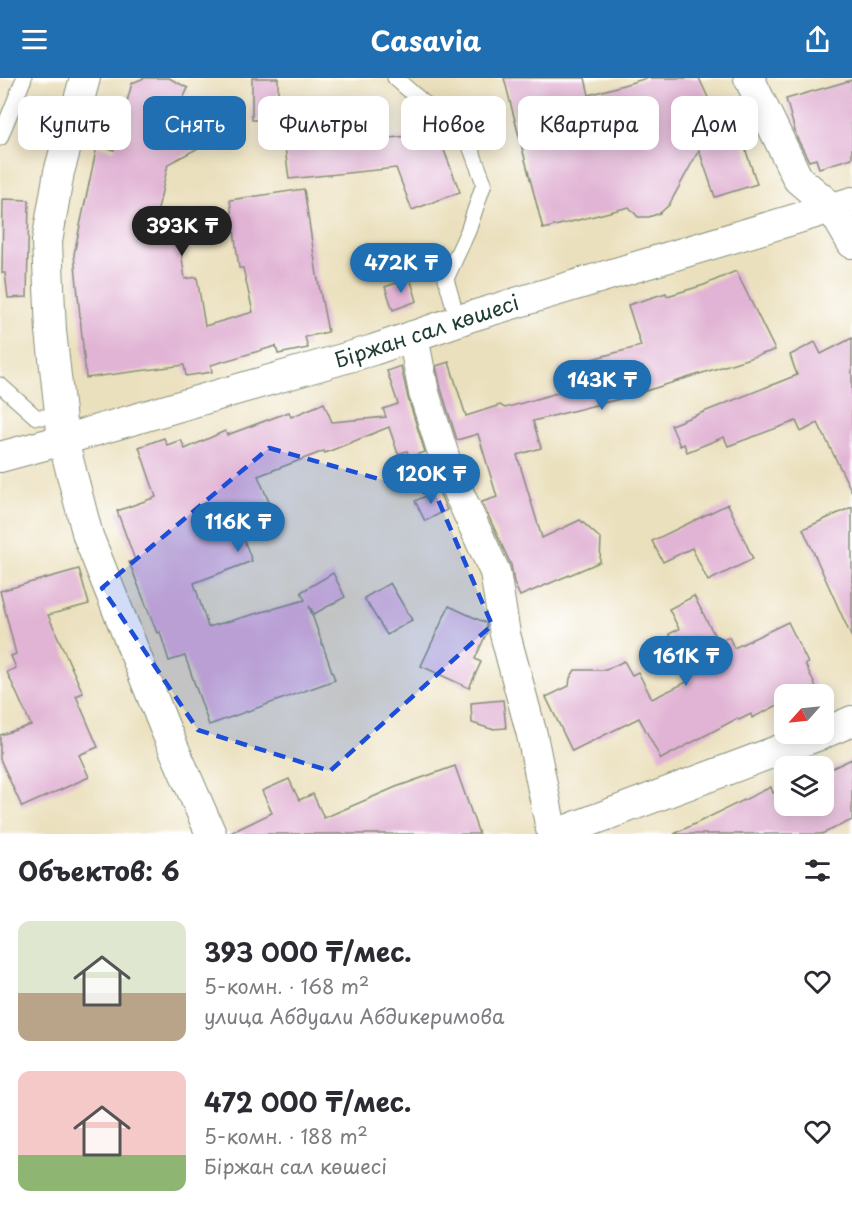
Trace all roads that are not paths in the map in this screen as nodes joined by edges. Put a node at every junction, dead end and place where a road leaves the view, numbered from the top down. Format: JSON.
{"nodes":[{"id":1,"x":24,"y":78,"type":"edge"},
{"id":2,"x":85,"y":78,"type":"edge"},
{"id":3,"x":395,"y":78,"type":"edge"},
{"id":4,"x":749,"y":78,"type":"edge"},
{"id":5,"x":0,"y":138,"type":"edge"},
{"id":6,"x":842,"y":204,"type":"edge"},
{"id":7,"x":852,"y":243,"type":"edge"},
{"id":8,"x":458,"y":321,"type":"junction"},
{"id":9,"x":413,"y":336,"type":"junction"},
{"id":10,"x":0,"y":385,"type":"edge"},
{"id":11,"x":62,"y":429,"type":"junction"},
{"id":12,"x":0,"y":457,"type":"edge"},
{"id":13,"x":852,"y":721,"type":"edge"},
{"id":14,"x":834,"y":728,"type":"edge"},
{"id":15,"x":794,"y":744,"type":"edge"},
{"id":16,"x":211,"y":834,"type":"edge"},
{"id":17,"x":554,"y":834,"type":"edge"}],
"edges":[{"from":1,"to":5,"type":"lane"},
{"from":2,"to":11,"type":"street"},
{"from":3,"to":8,"type":"lane"},
{"from":4,"to":6,"type":"street"},
{"from":6,"to":7,"type":"street"},
{"from":6,"to":8,"type":"street","name":"Біржан сал көшесі"},
{"from":8,"to":9,"type":"street","name":"Біржан сал көшесі"},
{"from":9,"to":11,"type":"street","name":"Біржан сал көшесі"},
{"from":9,"to":17,"type":"street"},
{"from":10,"to":11,"type":"lane"},
{"from":11,"to":12,"type":"street","name":"Біржан сал көшесі"},
{"from":11,"to":16,"type":"street"},
{"from":13,"to":14,"type":"street"},
{"from":15,"to":17,"type":"street"}]}
